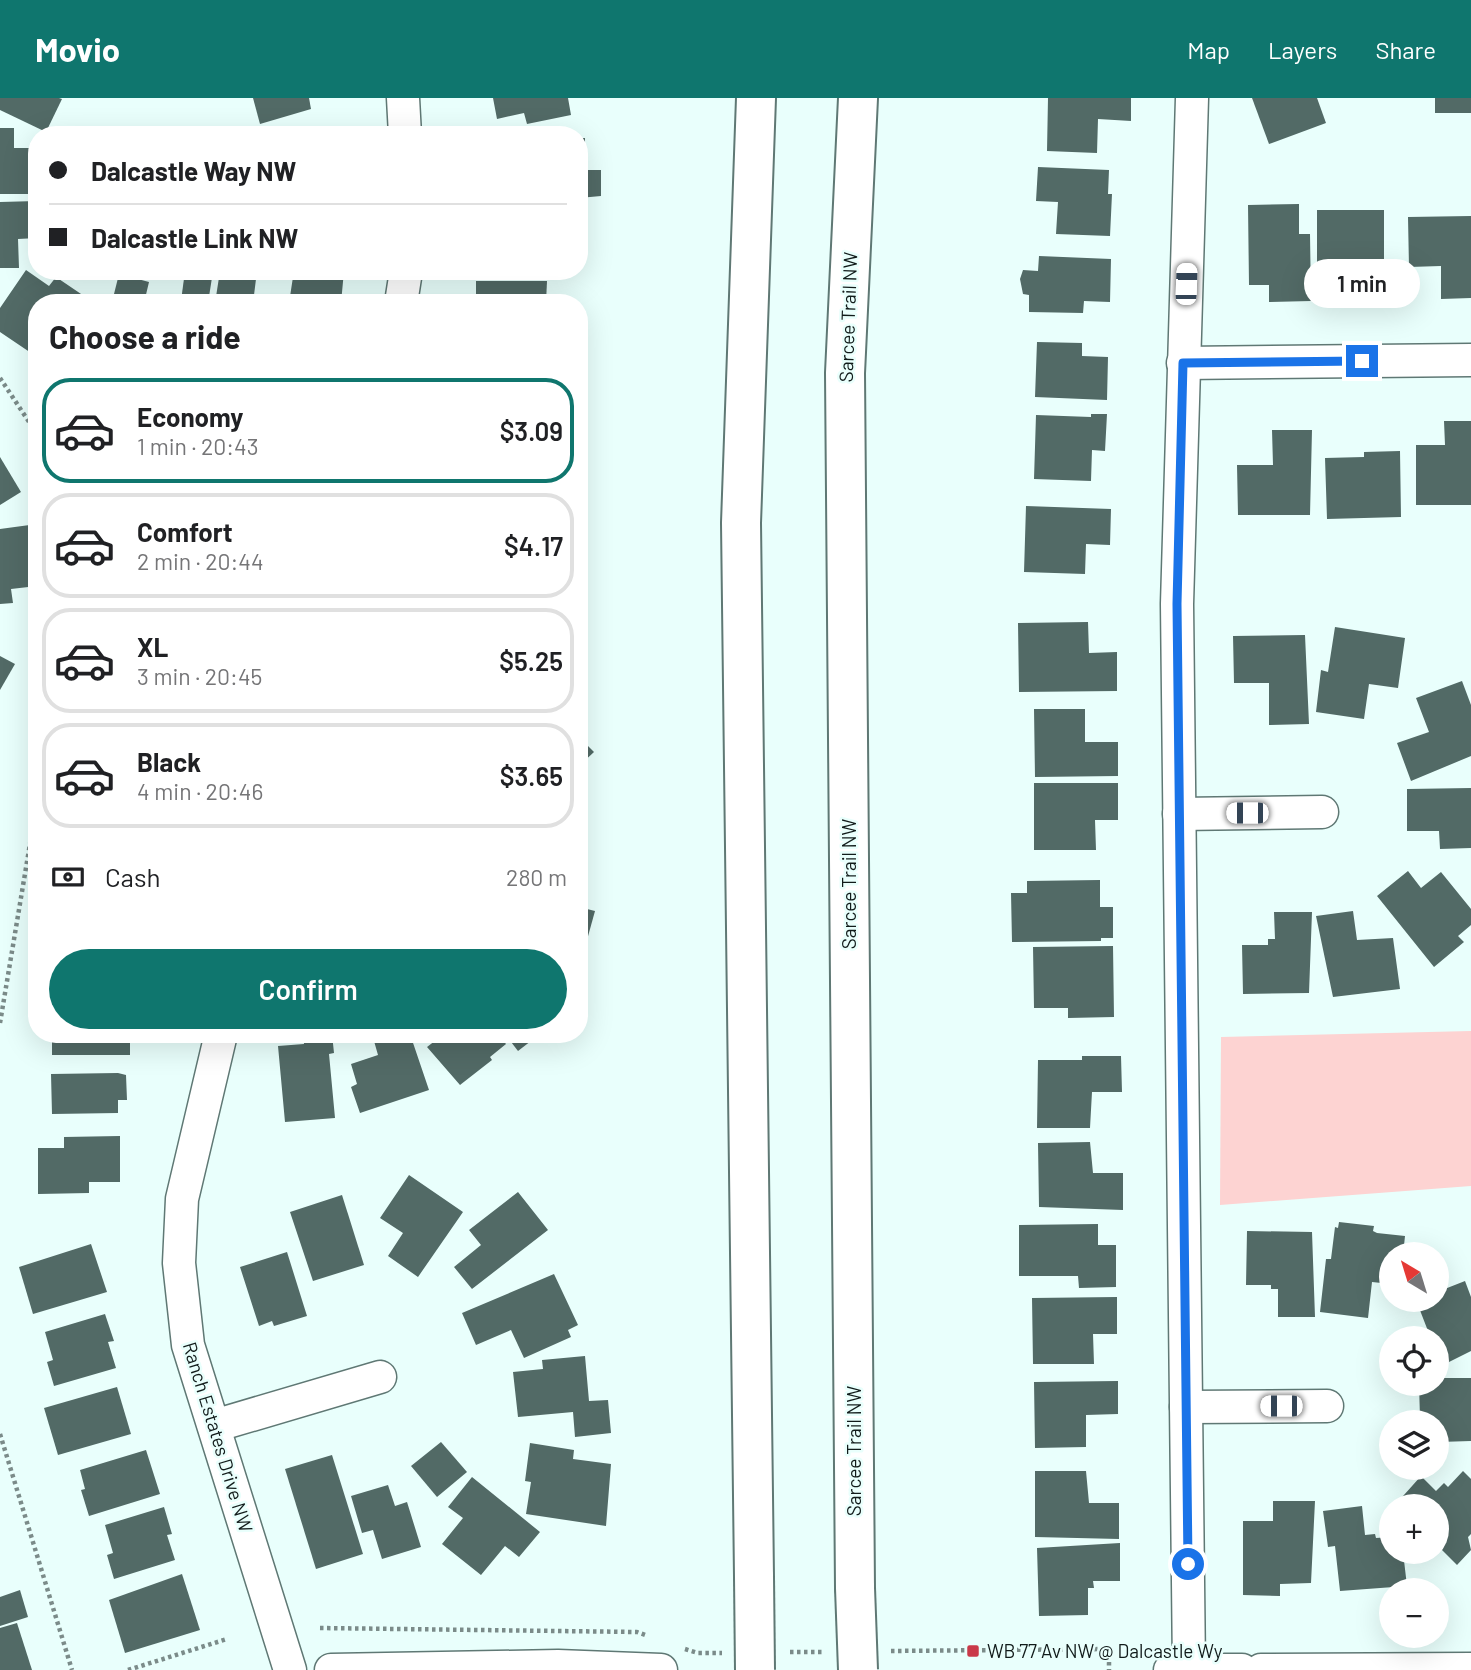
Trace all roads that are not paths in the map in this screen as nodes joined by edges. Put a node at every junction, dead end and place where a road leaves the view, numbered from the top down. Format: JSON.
{"nodes":[{"id":1,"x":403,"y":98,"type":"edge"},
{"id":2,"x":756,"y":98,"type":"edge"},
{"id":3,"x":858,"y":98,"type":"edge"},
{"id":4,"x":1192,"y":98,"type":"edge"},
{"id":5,"x":405,"y":126,"type":"edge"},
{"id":6,"x":1471,"y":360,"type":"edge"},
{"id":7,"x":1183,"y":363,"type":"junction"},
{"id":8,"x":1322,"y":812,"type":"dead end"},
{"id":9,"x":1180,"y":814,"type":"junction"},
{"id":10,"x":220,"y":1043,"type":"edge"},
{"id":11,"x":380,"y":1377,"type":"dead end"},
{"id":12,"x":1327,"y":1406,"type":"dead end"},
{"id":13,"x":1186,"y":1407,"type":"junction"},
{"id":14,"x":214,"y":1426,"type":"junction"},
{"id":15,"x":665,"y":1652,"type":"edge"},
{"id":16,"x":754,"y":1658,"type":"edge"},
{"id":17,"x":861,"y":1658,"type":"edge"},
{"id":18,"x":1471,"y":1669,"type":"edge"},
{"id":19,"x":290,"y":1670,"type":"edge"},
{"id":20,"x":331,"y":1670,"type":"edge"},
{"id":21,"x":423,"y":1670,"type":"edge"},
{"id":22,"x":1182,"y":1670,"type":"edge"},
{"id":23,"x":1242,"y":1670,"type":"edge"},
{"id":24,"x":1261,"y":1670,"type":"edge"}],
"edges":[{"from":1,"to":5,"type":"street"},
{"from":2,"to":16,"type":"main road","bridge":true},
{"from":3,"to":17,"type":"main road","name":"Sarcee Trail NW","bridge":true},
{"from":4,"to":7,"type":"street"},
{"from":6,"to":7,"type":"street"},
{"from":7,"to":9,"type":"street"},
{"from":8,"to":9,"type":"street"},
{"from":9,"to":13,"type":"street"},
{"from":10,"to":14,"type":"street","name":"Ranch Estates Drive NW"},
{"from":11,"to":14,"type":"street"},
{"from":12,"to":13,"type":"street"},
{"from":13,"to":22,"type":"street"},
{"from":14,"to":19,"type":"street","name":"Ranch Estates Drive NW"},
{"from":15,"to":21,"type":"street"},
{"from":18,"to":24,"type":"street"},
{"from":20,"to":21,"type":"street"},
{"from":22,"to":23,"type":"street"}]}
